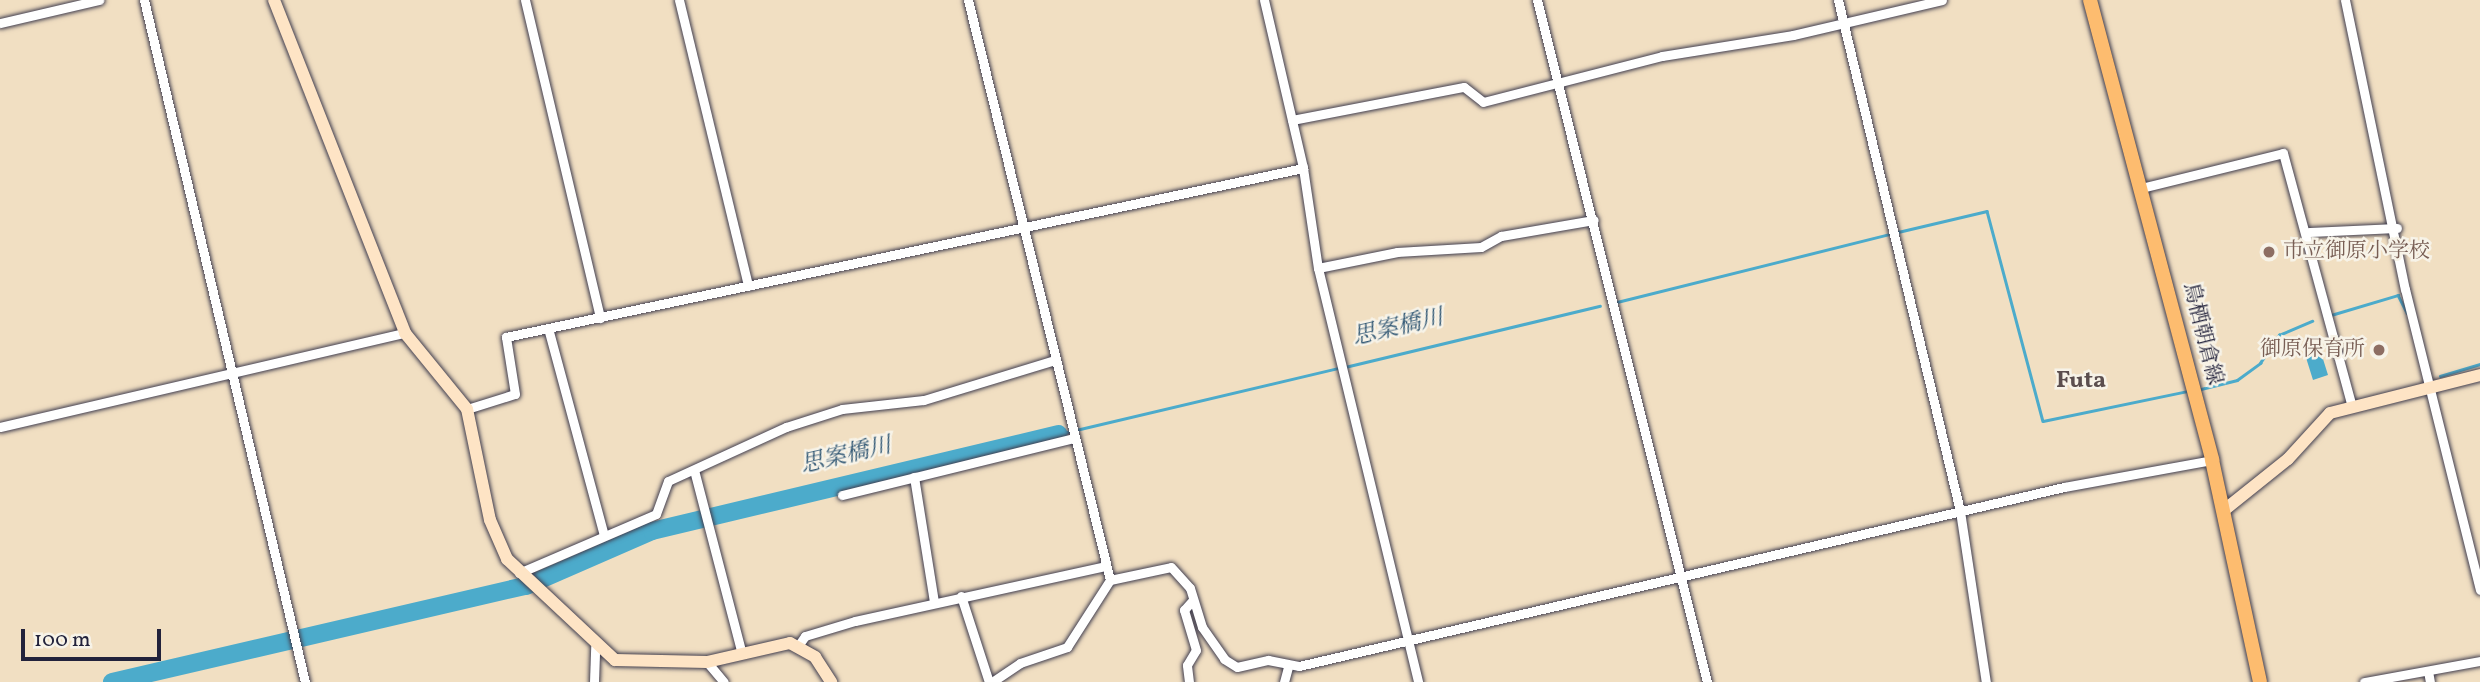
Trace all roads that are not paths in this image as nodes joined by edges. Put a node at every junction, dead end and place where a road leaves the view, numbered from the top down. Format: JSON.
{"nodes":[{"id":1,"x":99,"y":0,"type":"edge"},
{"id":2,"x":144,"y":0,"type":"edge"},
{"id":3,"x":274,"y":0,"type":"edge"},
{"id":4,"x":525,"y":0,"type":"edge"},
{"id":5,"x":679,"y":0,"type":"edge"},
{"id":6,"x":968,"y":0,"type":"edge"},
{"id":7,"x":1264,"y":0,"type":"edge"},
{"id":8,"x":1538,"y":0,"type":"edge"},
{"id":9,"x":1838,"y":0,"type":"edge"},
{"id":10,"x":1942,"y":0,"type":"edge"},
{"id":11,"x":2090,"y":0,"type":"edge"},
{"id":12,"x":2346,"y":0,"type":"edge"},
{"id":13,"x":0,"y":23,"type":"edge"},
{"id":14,"x":1844,"y":24,"type":"junction"},
{"id":15,"x":1561,"y":81,"type":"junction"},
{"id":16,"x":1292,"y":120,"type":"junction"},
{"id":17,"x":1303,"y":168,"type":"junction"},
{"id":18,"x":2141,"y":188,"type":"junction"},
{"id":19,"x":1594,"y":220,"type":"junction"},
{"id":20,"x":1023,"y":227,"type":"junction"},
{"id":21,"x":2397,"y":228,"type":"junction"},
{"id":22,"x":2309,"y":232,"type":"junction"},
{"id":23,"x":1318,"y":268,"type":"junction"},
{"id":24,"x":748,"y":286,"type":"junction"},
{"id":25,"x":600,"y":318,"type":"junction"},
{"id":26,"x":548,"y":328,"type":"junction"},
{"id":27,"x":405,"y":333,"type":"junction"},
{"id":28,"x":1055,"y":360,"type":"junction"},
{"id":29,"x":230,"y":373,"type":"junction"},
{"id":30,"x":2480,"y":375,"type":"edge"},
{"id":31,"x":2434,"y":387,"type":"junction"},
{"id":32,"x":2352,"y":407,"type":"junction"},
{"id":33,"x":467,"y":409,"type":"junction"},
{"id":34,"x":0,"y":427,"type":"edge"},
{"id":35,"x":1074,"y":437,"type":"junction"},
{"id":36,"x":2212,"y":460,"type":"junction"},
{"id":37,"x":694,"y":470,"type":"junction"},
{"id":38,"x":914,"y":477,"type":"junction"},
{"id":39,"x":842,"y":495,"type":"dead end"},
{"id":40,"x":2223,"y":511,"type":"junction"},
{"id":41,"x":1960,"y":512,"type":"junction"},
{"id":42,"x":604,"y":536,"type":"junction"},
{"id":43,"x":1105,"y":566,"type":"junction"},
{"id":44,"x":519,"y":573,"type":"junction"},
{"id":45,"x":1110,"y":580,"type":"junction"},
{"id":46,"x":1682,"y":580,"type":"junction"},
{"id":47,"x":2480,"y":590,"type":"edge"},
{"id":48,"x":961,"y":596,"type":"junction"},
{"id":49,"x":1193,"y":600,"type":"junction"},
{"id":50,"x":934,"y":602,"type":"junction"},
{"id":51,"x":1408,"y":641,"type":"junction"},
{"id":52,"x":798,"y":646,"type":"junction"},
{"id":53,"x":594,"y":647,"type":"junction"},
{"id":54,"x":742,"y":653,"type":"junction"},
{"id":55,"x":2480,"y":661,"type":"edge"},
{"id":56,"x":706,"y":662,"type":"junction"},
{"id":57,"x":1288,"y":667,"type":"junction"},
{"id":58,"x":2428,"y":671,"type":"junction"},
{"id":59,"x":305,"y":682,"type":"edge"},
{"id":60,"x":594,"y":682,"type":"edge"},
{"id":61,"x":724,"y":682,"type":"edge"},
{"id":62,"x":831,"y":682,"type":"edge"},
{"id":63,"x":990,"y":682,"type":"edge"},
{"id":64,"x":1189,"y":682,"type":"edge"},
{"id":65,"x":1284,"y":682,"type":"edge"},
{"id":66,"x":1418,"y":682,"type":"edge"},
{"id":67,"x":1707,"y":682,"type":"edge"},
{"id":68,"x":1986,"y":682,"type":"edge"},
{"id":69,"x":2260,"y":682,"type":"edge"},
{"id":70,"x":2364,"y":682,"type":"edge"},
{"id":71,"x":2430,"y":682,"type":"edge"}],
"edges":[{"from":1,"to":13,"type":"street"},
{"from":2,"to":29,"type":"street"},
{"from":3,"to":27,"type":"street"},
{"from":4,"to":25,"type":"street"},
{"from":5,"to":24,"type":"street"},
{"from":6,"to":20,"type":"street"},
{"from":7,"to":16,"type":"street"},
{"from":8,"to":15,"type":"street"},
{"from":9,"to":14,"type":"street"},
{"from":10,"to":14,"type":"street"},
{"from":11,"to":18,"type":"main road","name":"鳥栖朝倉線"},
{"from":12,"to":21,"type":"street"},
{"from":14,"to":15,"type":"street"},
{"from":14,"to":41,"type":"street"},
{"from":15,"to":16,"type":"street"},
{"from":15,"to":19,"type":"street"},
{"from":16,"to":17,"type":"street"},
{"from":17,"to":20,"type":"street"},
{"from":17,"to":23,"type":"street"},
{"from":18,"to":22,"type":"street"},
{"from":18,"to":36,"type":"main road","name":"鳥栖朝倉線"},
{"from":19,"to":23,"type":"street"},
{"from":19,"to":46,"type":"street"},
{"from":20,"to":24,"type":"street"},
{"from":20,"to":28,"type":"street"},
{"from":21,"to":22,"type":"street"},
{"from":21,"to":31,"type":"street"},
{"from":22,"to":32,"type":"street"},
{"from":23,"to":51,"type":"street"},
{"from":24,"to":25,"type":"street"},
{"from":25,"to":26,"type":"street"},
{"from":26,"to":33,"type":"street"},
{"from":26,"to":42,"type":"street"},
{"from":27,"to":29,"type":"street"},
{"from":27,"to":33,"type":"street"},
{"from":28,"to":35,"type":"street"},
{"from":28,"to":37,"type":"street"},
{"from":29,"to":34,"type":"street"},
{"from":29,"to":59,"type":"street"},
{"from":30,"to":31,"type":"street"},
{"from":31,"to":32,"type":"street"},
{"from":31,"to":47,"type":"street"},
{"from":32,"to":40,"type":"street"},
{"from":33,"to":44,"type":"street"},
{"from":35,"to":38,"type":"street"},
{"from":35,"to":43,"type":"street"},
{"from":36,"to":40,"type":"main road","name":"鳥栖朝倉線"},
{"from":36,"to":41,"type":"street"},
{"from":37,"to":42,"type":"street"},
{"from":37,"to":54,"type":"street"},
{"from":38,"to":39,"type":"street"},
{"from":38,"to":50,"type":"street"},
{"from":40,"to":69,"type":"main road","name":"鳥栖朝倉線"},
{"from":41,"to":46,"type":"street"},
{"from":41,"to":68,"type":"street"},
{"from":42,"to":44,"type":"street"},
{"from":43,"to":45,"type":"street"},
{"from":43,"to":48,"type":"street"},
{"from":44,"to":53,"type":"street"},
{"from":45,"to":49,"type":"street"},
{"from":45,"to":63,"type":"street"},
{"from":46,"to":51,"type":"street"},
{"from":46,"to":67,"type":"street"},
{"from":48,"to":50,"type":"street"},
{"from":48,"to":63,"type":"street"},
{"from":49,"to":57,"type":"street"},
{"from":49,"to":64,"type":"street"},
{"from":50,"to":52,"type":"street"},
{"from":51,"to":57,"type":"street"},
{"from":51,"to":66,"type":"street"},
{"from":52,"to":54,"type":"street"},
{"from":52,"to":62,"type":"street"},
{"from":53,"to":56,"type":"street"},
{"from":53,"to":60,"type":"street"},
{"from":54,"to":56,"type":"street"},
{"from":55,"to":58,"type":"street"},
{"from":56,"to":61,"type":"street"},
{"from":57,"to":65,"type":"street"},
{"from":58,"to":70,"type":"street"},
{"from":58,"to":71,"type":"street"}]}
